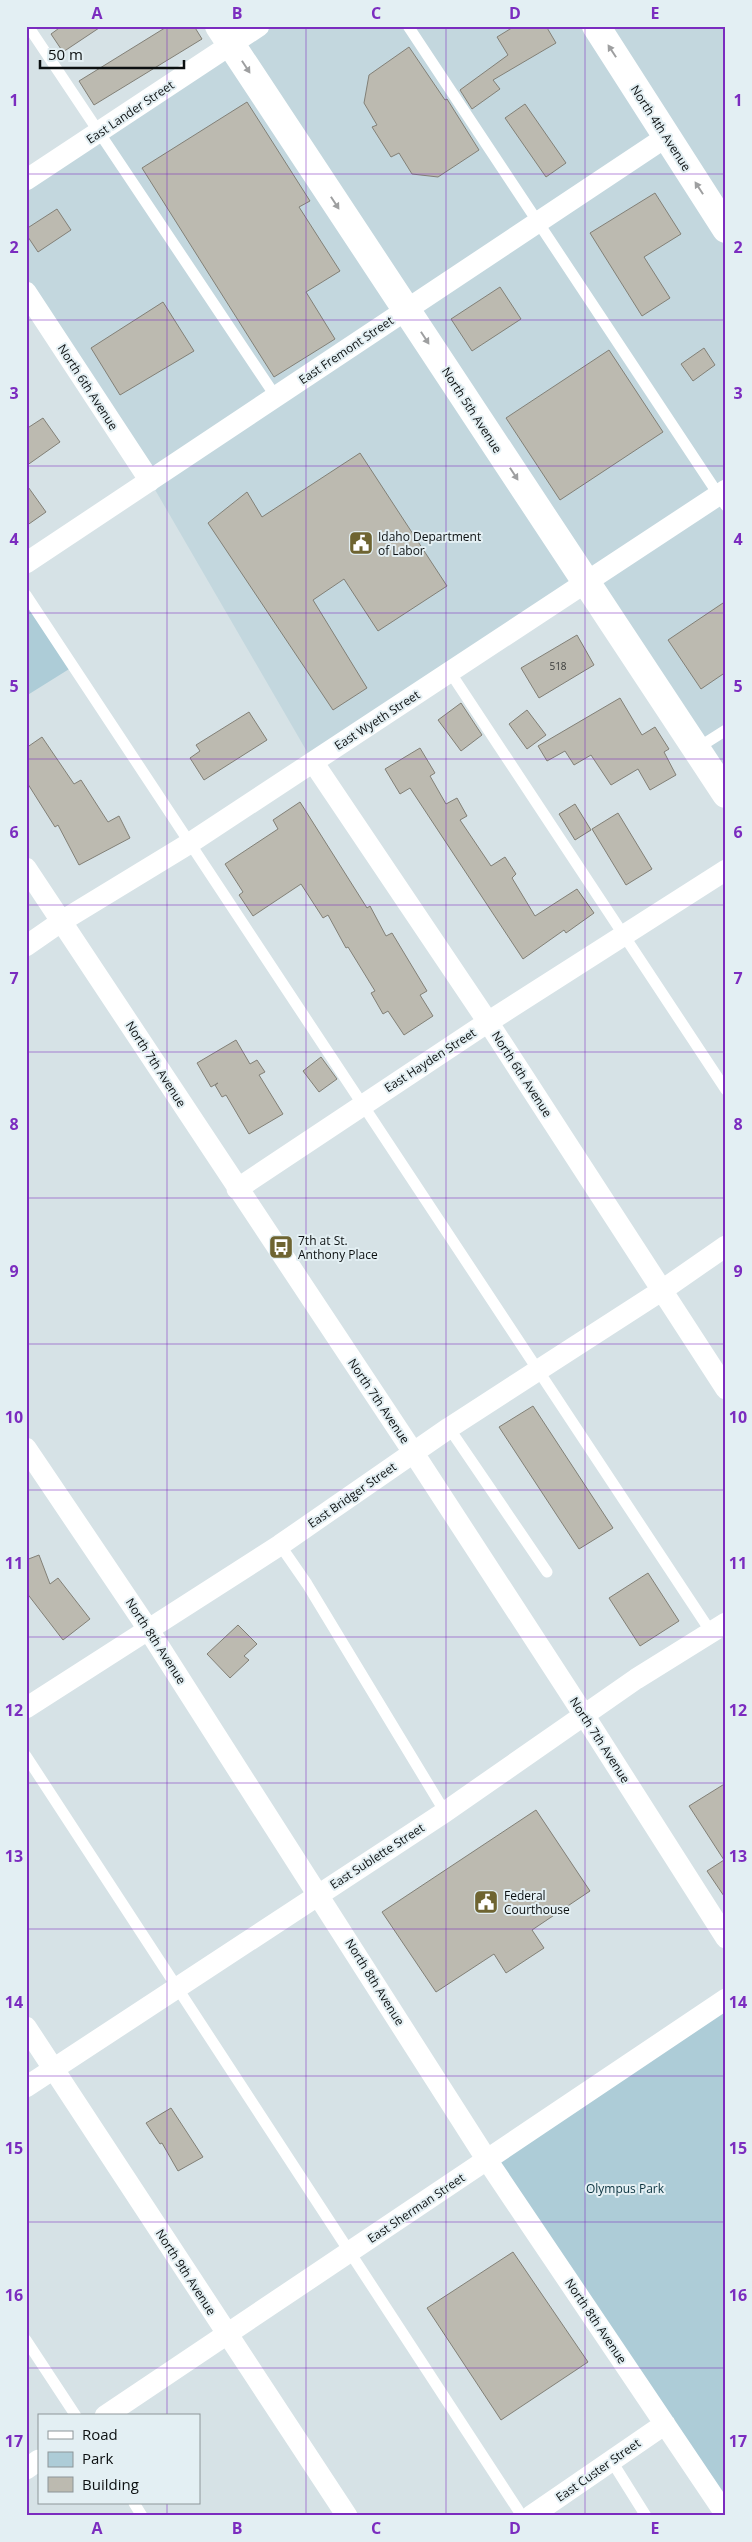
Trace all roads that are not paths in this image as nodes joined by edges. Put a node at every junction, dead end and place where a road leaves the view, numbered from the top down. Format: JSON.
{"nodes":[{"id":1,"x":28,"y":26,"type":"edge"},
{"id":2,"x":259,"y":26,"type":"edge"},
{"id":3,"x":408,"y":26,"type":"edge"},
{"id":4,"x":596,"y":26,"type":"edge"},
{"id":5,"x":225,"y":36,"type":"edge"},
{"id":6,"x":99,"y":132,"type":"junction"},
{"id":7,"x":666,"y":137,"type":"junction"},
{"id":8,"x":26,"y":180,"type":"edge"},
{"id":9,"x":538,"y":222,"type":"junction"},
{"id":10,"x":726,"y":229,"type":"edge"},
{"id":11,"x":26,"y":292,"type":"edge"},
{"id":12,"x":406,"y":310,"type":"junction"},
{"id":13,"x":276,"y":397,"type":"junction"},
{"id":14,"x":150,"y":482,"type":"junction"},
{"id":15,"x":723,"y":497,"type":"edge"},
{"id":16,"x":26,"y":562,"type":"edge"},
{"id":17,"x":586,"y":582,"type":"junction"},
{"id":18,"x":26,"y":595,"type":"edge"},
{"id":19,"x":450,"y":672,"type":"junction"},
{"id":20,"x":726,"y":730,"type":"edge"},
{"id":21,"x":696,"y":749,"type":"junction"},
{"id":22,"x":313,"y":762,"type":"junction"},
{"id":23,"x":726,"y":794,"type":"edge"},
{"id":24,"x":190,"y":843,"type":"junction"},
{"id":25,"x":26,"y":868,"type":"edge"},
{"id":26,"x":726,"y":870,"type":"edge"},
{"id":27,"x":62,"y":921,"type":"junction"},
{"id":28,"x":623,"y":935,"type":"junction"},
{"id":29,"x":26,"y":946,"type":"edge"},
{"id":30,"x":488,"y":1022,"type":"junction"},
{"id":31,"x":726,"y":1090,"type":"edge"},
{"id":32,"x":363,"y":1104,"type":"junction"},
{"id":33,"x":237,"y":1189,"type":"junction"},
{"id":34,"x":726,"y":1246,"type":"edge"},
{"id":35,"x":661,"y":1291,"type":"junction"},
{"id":36,"x":538,"y":1369,"type":"junction"},
{"id":37,"x":726,"y":1389,"type":"edge"},
{"id":38,"x":449,"y":1428,"type":"junction"},
{"id":39,"x":26,"y":1448,"type":"edge"},
{"id":40,"x":413,"y":1452,"type":"junction"},
{"id":41,"x":280,"y":1545,"type":"junction"},
{"id":42,"x":547,"y":1572,"type":"dead end"},
{"id":43,"x":719,"y":1628,"type":"edge"},
{"id":44,"x":148,"y":1629,"type":"junction"},
{"id":45,"x":26,"y":1708,"type":"edge"},
{"id":46,"x":584,"y":1715,"type":"junction"},
{"id":47,"x":26,"y":1756,"type":"edge"},
{"id":48,"x":445,"y":1812,"type":"junction"},
{"id":49,"x":319,"y":1894,"type":"junction"},
{"id":50,"x":726,"y":1938,"type":"edge"},
{"id":51,"x":177,"y":1987,"type":"junction"},
{"id":52,"x":726,"y":1999,"type":"edge"},
{"id":53,"x":26,"y":2027,"type":"edge"},
{"id":54,"x":54,"y":2069,"type":"junction"},
{"id":55,"x":26,"y":2087,"type":"edge"},
{"id":56,"x":487,"y":2160,"type":"junction"},
{"id":57,"x":350,"y":2253,"type":"junction"},
{"id":58,"x":227,"y":2335,"type":"junction"},
{"id":59,"x":26,"y":2340,"type":"edge"},
{"id":60,"x":75,"y":2414,"type":"edge"},
{"id":61,"x":108,"y":2414,"type":"edge"},
{"id":62,"x":664,"y":2424,"type":"junction"},
{"id":63,"x":611,"y":2460,"type":"junction"},
{"id":64,"x":38,"y":2461,"type":"edge"},
{"id":65,"x":26,"y":2468,"type":"edge"},
{"id":66,"x":135,"y":2504,"type":"edge"},
{"id":67,"x":726,"y":2515,"type":"edge"},
{"id":68,"x":142,"y":2516,"type":"edge"},
{"id":69,"x":347,"y":2516,"type":"edge"},
{"id":70,"x":522,"y":2516,"type":"edge"},
{"id":71,"x":531,"y":2516,"type":"edge"},
{"id":72,"x":646,"y":2516,"type":"edge"}],
"edges":[{"from":1,"to":6,"type":"lane"},
{"from":2,"to":5,"type":"street","name":"East Lander Street"},
{"from":3,"to":9,"type":"lane"},
{"from":7,"to":4,"type":"main road","name":"North 4th Avenue","one_way":true},
{"from":5,"to":6,"type":"street","name":"East Lander Street"},
{"from":5,"to":12,"type":"main road","name":"North 5th Avenue","one_way":true},
{"from":6,"to":8,"type":"street","name":"East Lander Street"},
{"from":6,"to":13,"type":"lane"},
{"from":7,"to":9,"type":"street","name":"East Fremont Street"},
{"from":10,"to":7,"type":"main road","name":"North 4th Avenue","one_way":true},
{"from":9,"to":12,"type":"street","name":"East Fremont Street"},
{"from":9,"to":15,"type":"lane"},
{"from":11,"to":14,"type":"street","name":"North 6th Avenue"},
{"from":12,"to":13,"type":"street","name":"East Fremont Street"},
{"from":12,"to":17,"type":"main road","name":"North 5th Avenue","one_way":true},
{"from":13,"to":14,"type":"street","name":"East Fremont Street"},
{"from":14,"to":16,"type":"street","name":"East Fremont Street"},
{"from":15,"to":17,"type":"street","name":"East Wyeth Street"},
{"from":17,"to":19,"type":"street","name":"East Wyeth Street"},
{"from":17,"to":21,"type":"main road","name":"North 5th Avenue"},
{"from":18,"to":24,"type":"lane"},
{"from":19,"to":22,"type":"street","name":"East Wyeth Street"},
{"from":19,"to":28,"type":"lane"},
{"from":20,"to":21,"type":"lane"},
{"from":21,"to":23,"type":"main road","name":"North 5th Avenue"},
{"from":22,"to":24,"type":"street","name":"East Wyeth Street"},
{"from":22,"to":30,"type":"street","name":"North 6th Avenue"},
{"from":24,"to":27,"type":"street","name":"East Wyeth Street"},
{"from":24,"to":32,"type":"lane"},
{"from":25,"to":27,"type":"street","name":"North 7th Avenue"},
{"from":26,"to":28,"type":"street","name":"East Hayden Street"},
{"from":27,"to":29,"type":"street","name":"East Wyeth Street"},
{"from":27,"to":33,"type":"street","name":"North 7th Avenue"},
{"from":28,"to":30,"type":"street","name":"East Hayden Street"},
{"from":28,"to":31,"type":"lane"},
{"from":30,"to":32,"type":"street","name":"East Hayden Street"},
{"from":30,"to":35,"type":"street","name":"North 6th Avenue"},
{"from":32,"to":33,"type":"street","name":"East Hayden Street"},
{"from":32,"to":36,"type":"lane"},
{"from":33,"to":40,"type":"street","name":"North 7th Avenue"},
{"from":34,"to":35,"type":"street","name":"East Bridger Street"},
{"from":35,"to":36,"type":"street","name":"East Bridger Street"},
{"from":35,"to":37,"type":"street","name":"North 6th Avenue"},
{"from":36,"to":38,"type":"street","name":"East Bridger Street"},
{"from":36,"to":43,"type":"lane"},
{"from":38,"to":40,"type":"street","name":"East Bridger Street"},
{"from":38,"to":42,"type":"lane"},
{"from":39,"to":44,"type":"street","name":"North 8th Avenue"},
{"from":40,"to":41,"type":"street","name":"East Bridger Street"},
{"from":40,"to":46,"type":"street","name":"North 7th Avenue"},
{"from":41,"to":44,"type":"street","name":"East Bridger Street"},
{"from":41,"to":48,"type":"lane"},
{"from":43,"to":46,"type":"street","name":"East Sublette Street"},
{"from":44,"to":45,"type":"street","name":"East Bridger Street"},
{"from":44,"to":49,"type":"street","name":"North 8th Avenue"},
{"from":46,"to":48,"type":"street","name":"East Sublette Street"},
{"from":46,"to":50,"type":"street","name":"North 7th Avenue"},
{"from":47,"to":51,"type":"lane"},
{"from":48,"to":49,"type":"street","name":"East Sublette Street"},
{"from":49,"to":51,"type":"street","name":"East Sublette Street"},
{"from":49,"to":56,"type":"street","name":"North 8th Avenue"},
{"from":51,"to":54,"type":"street","name":"East Sublette Street"},
{"from":51,"to":57,"type":"lane"},
{"from":52,"to":56,"type":"street","name":"East Sherman Street"},
{"from":53,"to":54,"type":"street","name":"North 9th Avenue"},
{"from":54,"to":55,"type":"street","name":"East Sublette Street"},
{"from":54,"to":58,"type":"street","name":"North 9th Avenue"},
{"from":56,"to":57,"type":"street","name":"East Sherman Street"},
{"from":56,"to":62,"type":"street","name":"North 8th Avenue"},
{"from":57,"to":58,"type":"street","name":"East Sherman Street"},
{"from":57,"to":70,"type":"lane"},
{"from":58,"to":61,"type":"street","name":"East Sherman Street"},
{"from":58,"to":69,"type":"street","name":"North 9th Avenue"},
{"from":59,"to":60,"type":"lane"},
{"from":62,"to":63,"type":"street","name":"East Custer Street"},
{"from":62,"to":67,"type":"street","name":"North 8th Avenue"},
{"from":63,"to":71,"type":"street","name":"East Custer Street"},
{"from":63,"to":72,"type":"lane"},
{"from":64,"to":65,"type":"street"},
{"from":66,"to":68,"type":"lane"}]}
